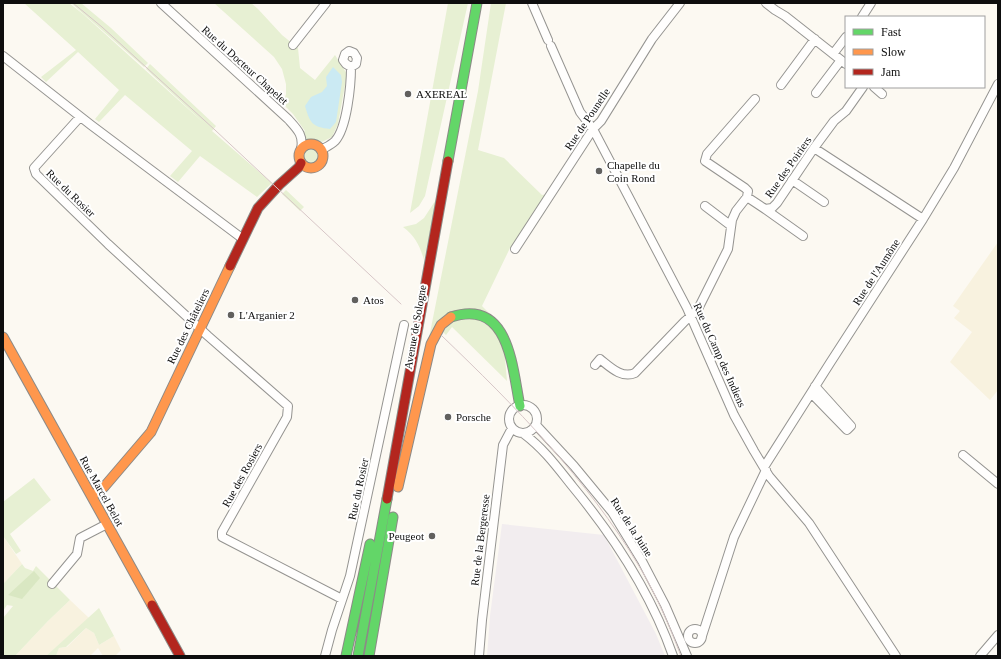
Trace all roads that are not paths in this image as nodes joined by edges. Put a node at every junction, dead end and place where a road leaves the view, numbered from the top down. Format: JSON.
{"nodes":[{"id":1,"x":161,"y":3,"type":"edge"},
{"id":2,"x":326,"y":3,"type":"edge"},
{"id":3,"x":477,"y":3,"type":"edge"},
{"id":4,"x":485,"y":3,"type":"edge"},
{"id":5,"x":532,"y":3,"type":"edge"},
{"id":6,"x":680,"y":3,"type":"edge"},
{"id":7,"x":766,"y":3,"type":"edge"},
{"id":8,"x":871,"y":3,"type":"edge"},
{"id":9,"x":863,"y":16,"type":"edge"},
{"id":10,"x":845,"y":38,"type":"edge"},
{"id":11,"x":815,"y":39,"type":"junction"},
{"id":12,"x":293,"y":45,"type":"dead end"},
{"id":13,"x":833,"y":54,"type":"junction"},
{"id":14,"x":3,"y":56,"type":"edge"},
{"id":15,"x":844,"y":62,"type":"edge"},
{"id":16,"x":351,"y":67,"type":"dead end"},
{"id":17,"x":998,"y":84,"type":"edge"},
{"id":18,"x":781,"y":85,"type":"dead end"},
{"id":19,"x":862,"y":88,"type":"edge"},
{"id":20,"x":876,"y":88,"type":"edge"},
{"id":21,"x":816,"y":93,"type":"dead end"},
{"id":22,"x":882,"y":94,"type":"dead end"},
{"id":23,"x":755,"y":98,"type":"dead end"},
{"id":24,"x":80,"y":117,"type":"junction"},
{"id":25,"x":593,"y":129,"type":"junction"},
{"id":26,"x":814,"y":148,"type":"junction"},
{"id":27,"x":301,"y":149,"type":"junction"},
{"id":28,"x":321,"y":150,"type":"junction"},
{"id":29,"x":301,"y":164,"type":"junction"},
{"id":30,"x":792,"y":180,"type":"junction"},
{"id":31,"x":747,"y":197,"type":"junction"},
{"id":32,"x":824,"y":202,"type":"dead end"},
{"id":33,"x":705,"y":206,"type":"dead end"},
{"id":34,"x":764,"y":209,"type":"junction"},
{"id":35,"x":923,"y":219,"type":"junction"},
{"id":36,"x":730,"y":225,"type":"junction"},
{"id":37,"x":803,"y":236,"type":"dead end"},
{"id":38,"x":243,"y":239,"type":"junction"},
{"id":39,"x":515,"y":249,"type":"dead end"},
{"id":40,"x":430,"y":269,"type":"junction"},
{"id":41,"x":691,"y":316,"type":"junction"},
{"id":42,"x":404,"y":325,"type":"dead end"},
{"id":43,"x":201,"y":329,"type":"junction"},
{"id":44,"x":3,"y":337,"type":"edge"},
{"id":45,"x":595,"y":365,"type":"dead end"},
{"id":46,"x":813,"y":390,"type":"junction"},
{"id":47,"x":520,"y":406,"type":"junction"},
{"id":48,"x":536,"y":425,"type":"junction"},
{"id":49,"x":512,"y":428,"type":"junction"},
{"id":50,"x":524,"y":434,"type":"junction"},
{"id":51,"x":963,"y":456,"type":"dead end"},
{"id":52,"x":765,"y":469,"type":"junction"},
{"id":53,"x":998,"y":484,"type":"edge"},
{"id":54,"x":398,"y":487,"type":"junction"},
{"id":55,"x":92,"y":496,"type":"junction"},
{"id":56,"x":107,"y":524,"type":"junction"},
{"id":57,"x":52,"y":584,"type":"dead end"},
{"id":58,"x":342,"y":599,"type":"junction"},
{"id":59,"x":376,"y":617,"type":"junction"},
{"id":60,"x":998,"y":634,"type":"edge"},
{"id":61,"x":701,"y":639,"type":"dead end"},
{"id":62,"x":180,"y":656,"type":"edge"},
{"id":63,"x":324,"y":656,"type":"edge"},
{"id":64,"x":346,"y":656,"type":"edge"},
{"id":65,"x":358,"y":656,"type":"edge"},
{"id":66,"x":368,"y":656,"type":"edge"},
{"id":67,"x":372,"y":656,"type":"edge"},
{"id":68,"x":479,"y":656,"type":"edge"},
{"id":69,"x":673,"y":656,"type":"edge"},
{"id":70,"x":687,"y":656,"type":"edge"},
{"id":71,"x":896,"y":656,"type":"edge"},
{"id":72,"x":980,"y":656,"type":"edge"}],
"edges":[{"from":1,"to":27,"type":"street","name":"Rue du Docteur Chapelet"},
{"from":2,"to":12,"type":"street"},
{"from":3,"to":40,"type":"main road","name":"Avenue de Sologne"},
{"from":4,"to":54,"type":"main road","name":"Avenue de Sologne"},
{"from":5,"to":25,"type":"street","name":"Rue du Camp des Indiens"},
{"from":6,"to":25,"type":"street","name":"Rue de Pounelle"},
{"from":7,"to":11,"type":"street"},
{"from":8,"to":9,"type":"street"},
{"from":10,"to":13,"type":"street"},
{"from":11,"to":13,"type":"street"},
{"from":11,"to":18,"type":"street"},
{"from":13,"to":15,"type":"street"},
{"from":14,"to":24,"type":"street"},
{"from":15,"to":21,"type":"street"},
{"from":16,"to":28,"type":"street"},
{"from":17,"to":35,"type":"street","name":"Rue de l'Aumône"},
{"from":19,"to":26,"type":"street","name":"Rue des Poiriers"},
{"from":20,"to":22,"type":"street"},
{"from":23,"to":31,"type":"street"},
{"from":24,"to":38,"type":"street"},
{"from":24,"to":43,"type":"street","name":"Rue du Rosier"},
{"from":25,"to":39,"type":"street","name":"Rue de Pounelle"},
{"from":25,"to":41,"type":"street","name":"Rue du Camp des Indiens"},
{"from":26,"to":30,"type":"street","name":"Rue des Poiriers"},
{"from":26,"to":35,"type":"street"},
{"from":27,"to":28,"type":"main road"},
{"from":27,"to":29,"type":"main road"},
{"from":28,"to":29,"type":"main road"},
{"from":29,"to":38,"type":"main road","name":"Rue des Châteliers"},
{"from":30,"to":32,"type":"street"},
{"from":30,"to":34,"type":"street","name":"Rue des Poiriers"},
{"from":31,"to":34,"type":"street","name":"Rue des Poiriers"},
{"from":31,"to":36,"type":"street","name":"Rue des Poiriers"},
{"from":33,"to":36,"type":"street"},
{"from":34,"to":37,"type":"street"},
{"from":35,"to":46,"type":"street","name":"Rue de l'Aumône"},
{"from":36,"to":41,"type":"street","name":"Rue des Poiriers"},
{"from":38,"to":43,"type":"main road","name":"Rue des Châteliers"},
{"from":40,"to":64,"type":"main road"},
{"from":40,"to":65,"type":"main road","name":"Avenue de Sologne"},
{"from":41,"to":45,"type":"street","name":"Rue des Poiriers"},
{"from":41,"to":52,"type":"street","name":"Rue du Camp des Indiens"},
{"from":42,"to":58,"type":"street","name":"Rue du Rosier"},
{"from":43,"to":55,"type":"main road","name":"Rue des Châteliers"},
{"from":43,"to":58,"type":"street","name":"Rue des Rosiers"},
{"from":44,"to":55,"type":"main road","name":"Rue Marcel Belot"},
{"from":46,"to":46,"type":"street"},
{"from":46,"to":52,"type":"street","name":"Rue de l'Aumône"},
{"from":47,"to":48,"type":"street"},
{"from":47,"to":49,"type":"street"},
{"from":47,"to":54,"type":"main road"},
{"from":48,"to":50,"type":"street"},
{"from":48,"to":70,"type":"street","name":"Rue de la Juine"},
{"from":49,"to":50,"type":"street"},
{"from":49,"to":68,"type":"street","name":"Rue de la Bergeresse"},
{"from":50,"to":69,"type":"street","name":"Rue de la Juine"},
{"from":51,"to":53,"type":"street"},
{"from":52,"to":61,"type":"street","name":"Rue de l'Aumône"},
{"from":52,"to":71,"type":"street","name":"Rue du Camp des Indiens"},
{"from":54,"to":59,"type":"main road","name":"Avenue de Sologne"},
{"from":55,"to":56,"type":"main road","name":"Rue Marcel Belot"},
{"from":56,"to":57,"type":"street"},
{"from":56,"to":62,"type":"main road","name":"Rue Marcel Belot"},
{"from":58,"to":63,"type":"street","name":"Rue du Rosier"},
{"from":59,"to":66,"type":"main road","name":"Avenue de Sologne"},
{"from":59,"to":67,"type":"main road"},
{"from":60,"to":72,"type":"street"}]}
